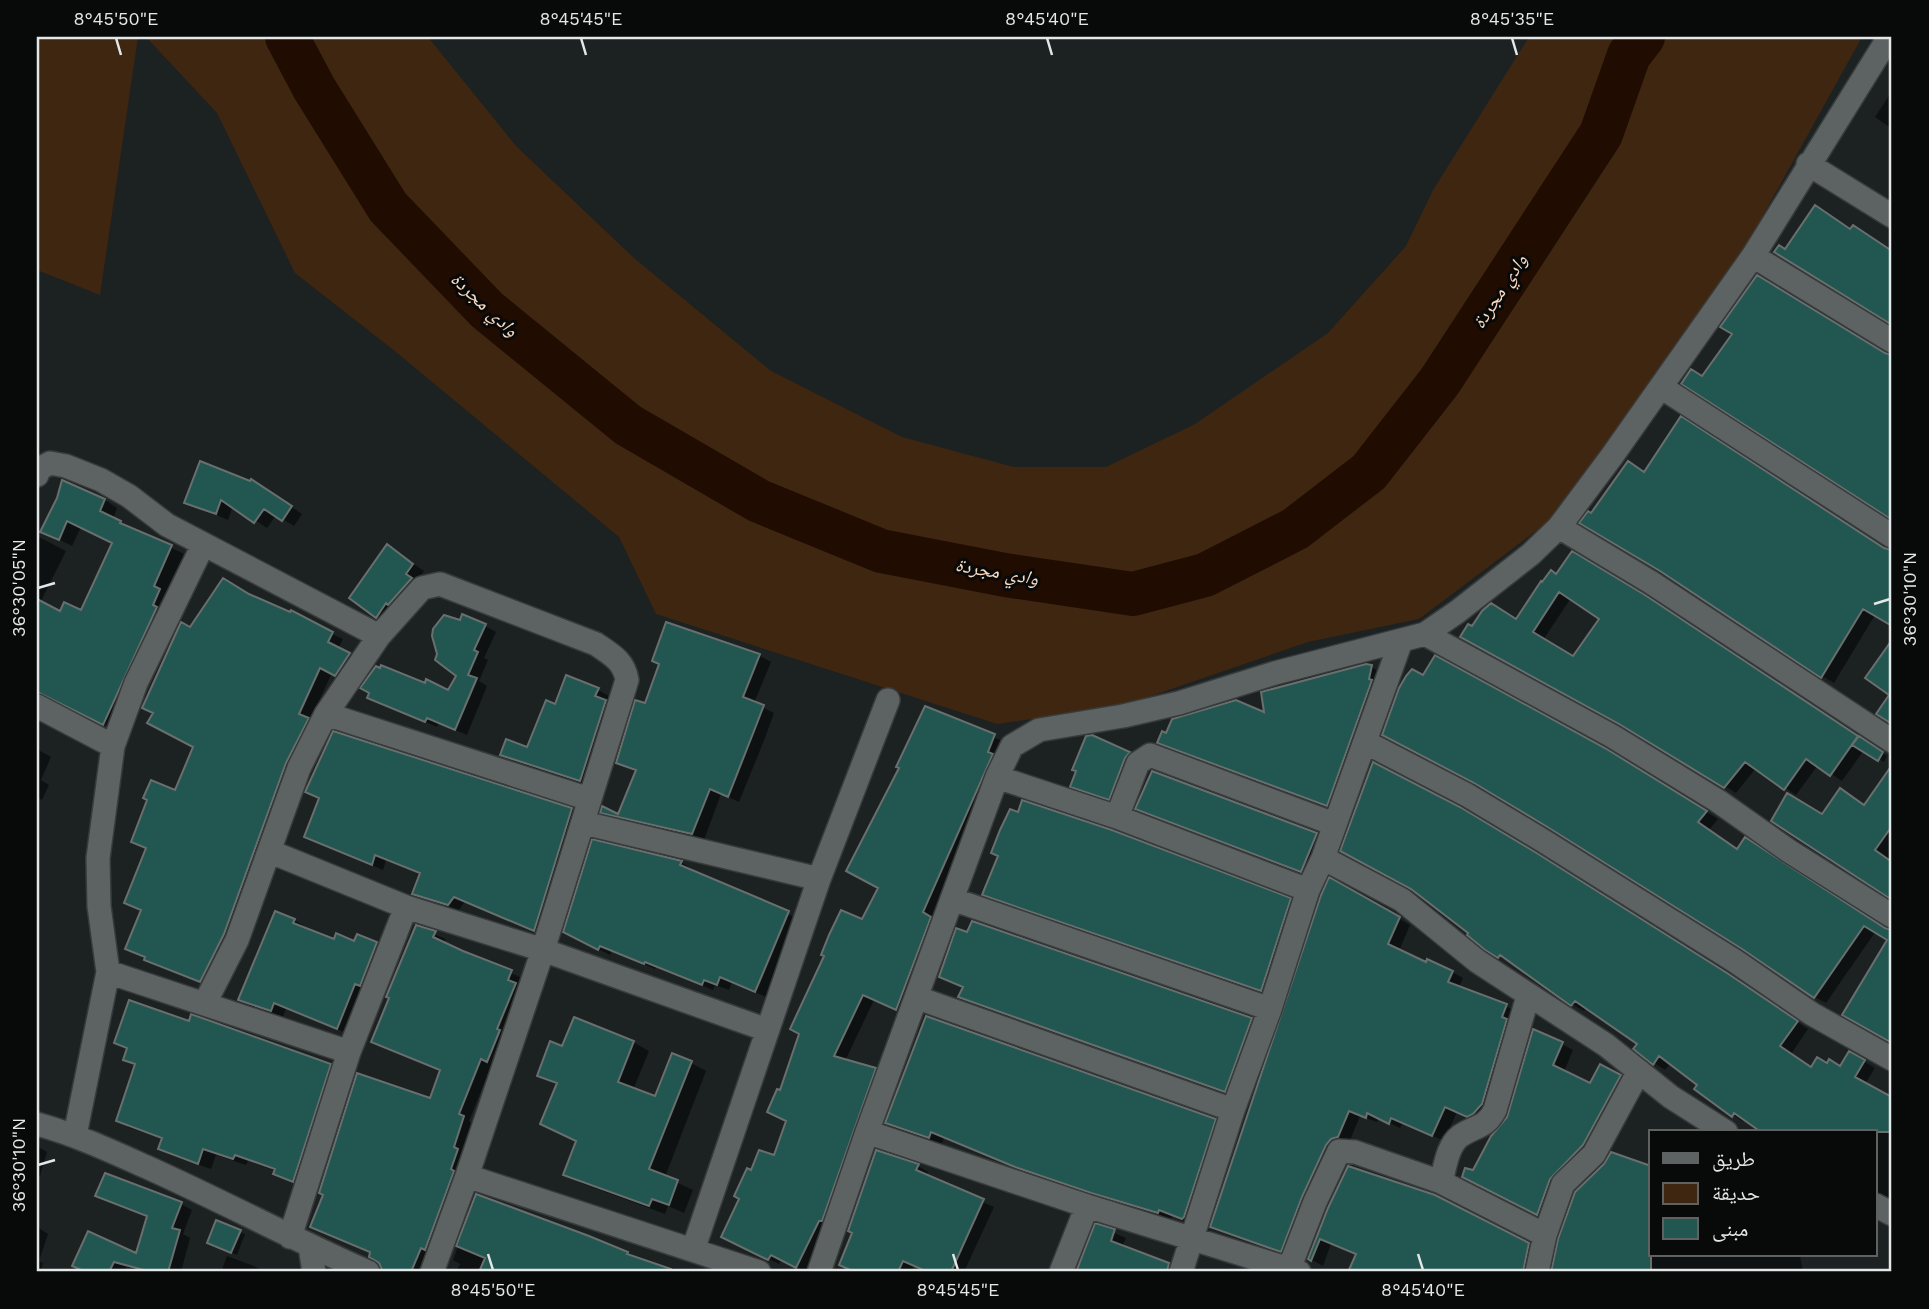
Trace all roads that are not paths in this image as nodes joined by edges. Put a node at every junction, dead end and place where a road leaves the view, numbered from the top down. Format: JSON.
{"nodes":[{"id":1,"x":1889,"y":37,"type":"edge"},
{"id":2,"x":1808,"y":164,"type":"junction"},
{"id":3,"x":1892,"y":216,"type":"edge"},
{"id":4,"x":1753,"y":256,"type":"junction"},
{"id":5,"x":1892,"y":341,"type":"edge"},
{"id":6,"x":1661,"y":387,"type":"junction"},
{"id":7,"x":37,"y":474,"type":"edge"},
{"id":8,"x":1559,"y":527,"type":"junction"},
{"id":9,"x":1892,"y":536,"type":"edge"},
{"id":10,"x":203,"y":545,"type":"junction"},
{"id":11,"x":1425,"y":634,"type":"junction"},
{"id":12,"x":379,"y":636,"type":"junction"},
{"id":13,"x":1401,"y":641,"type":"junction"},
{"id":14,"x":888,"y":700,"type":"dead end"},
{"id":15,"x":37,"y":706,"type":"edge"},
{"id":16,"x":326,"y":714,"type":"junction"},
{"id":17,"x":1892,"y":741,"type":"edge"},
{"id":18,"x":1365,"y":742,"type":"junction"},
{"id":19,"x":113,"y":746,"type":"junction"},
{"id":20,"x":997,"y":777,"type":"junction"},
{"id":21,"x":589,"y":799,"type":"junction"},
{"id":22,"x":1117,"y":817,"type":"junction"},
{"id":23,"x":584,"y":823,"type":"junction"},
{"id":24,"x":1334,"y":824,"type":"junction"},
{"id":25,"x":271,"y":852,"type":"junction"},
{"id":26,"x":1323,"y":858,"type":"junction"},
{"id":27,"x":820,"y":879,"type":"junction"},
{"id":28,"x":1308,"y":890,"type":"junction"},
{"id":29,"x":952,"y":899,"type":"junction"},
{"id":30,"x":406,"y":907,"type":"junction"},
{"id":31,"x":1892,"y":916,"type":"edge"},
{"id":32,"x":543,"y":950,"type":"junction"},
{"id":33,"x":107,"y":972,"type":"junction"},
{"id":34,"x":1528,"y":996,"type":"junction"},
{"id":35,"x":918,"y":998,"type":"junction"},
{"id":36,"x":205,"y":1003,"type":"junction"},
{"id":37,"x":1270,"y":1009,"type":"junction"},
{"id":38,"x":767,"y":1030,"type":"junction"},
{"id":39,"x":349,"y":1052,"type":"junction"},
{"id":40,"x":1892,"y":1059,"type":"edge"},
{"id":41,"x":1639,"y":1071,"type":"junction"},
{"id":42,"x":1233,"y":1110,"type":"junction"},
{"id":43,"x":37,"y":1124,"type":"edge"},
{"id":44,"x":1723,"y":1130,"type":"edge"},
{"id":45,"x":867,"y":1132,"type":"junction"},
{"id":46,"x":75,"y":1135,"type":"junction"},
{"id":47,"x":467,"y":1176,"type":"junction"},
{"id":48,"x":1441,"y":1182,"type":"junction"},
{"id":49,"x":1087,"y":1206,"type":"junction"},
{"id":50,"x":1876,"y":1206,"type":"edge"},
{"id":51,"x":1892,"y":1214,"type":"edge"},
{"id":52,"x":1545,"y":1235,"type":"junction"},
{"id":53,"x":1192,"y":1238,"type":"junction"},
{"id":54,"x":300,"y":1242,"type":"junction"},
{"id":55,"x":693,"y":1250,"type":"junction"},
{"id":56,"x":1294,"y":1271,"type":"edge"},
{"id":57,"x":314,"y":1272,"type":"edge"},
{"id":58,"x":368,"y":1272,"type":"edge"},
{"id":59,"x":432,"y":1272,"type":"edge"},
{"id":60,"x":759,"y":1272,"type":"edge"},
{"id":61,"x":819,"y":1272,"type":"edge"},
{"id":62,"x":1061,"y":1272,"type":"edge"},
{"id":63,"x":1181,"y":1272,"type":"edge"},
{"id":64,"x":1537,"y":1272,"type":"edge"}],
"edges":[{"from":1,"to":2,"type":"street"},
{"from":2,"to":3,"type":"street"},
{"from":2,"to":4,"type":"street"},
{"from":4,"to":5,"type":"street"},
{"from":4,"to":6,"type":"street"},
{"from":6,"to":8,"type":"street"},
{"from":6,"to":9,"type":"street"},
{"from":7,"to":10,"type":"street"},
{"from":8,"to":11,"type":"street"},
{"from":8,"to":17,"type":"street"},
{"from":10,"to":12,"type":"street"},
{"from":10,"to":19,"type":"street"},
{"from":11,"to":13,"type":"street"},
{"from":11,"to":31,"type":"street"},
{"from":12,"to":16,"type":"street"},
{"from":12,"to":21,"type":"street"},
{"from":13,"to":18,"type":"street"},
{"from":13,"to":20,"type":"street"},
{"from":14,"to":27,"type":"street"},
{"from":15,"to":19,"type":"street"},
{"from":16,"to":21,"type":"street"},
{"from":16,"to":25,"type":"street"},
{"from":18,"to":24,"type":"street"},
{"from":18,"to":40,"type":"street"},
{"from":19,"to":33,"type":"street"},
{"from":20,"to":22,"type":"street"},
{"from":20,"to":29,"type":"street"},
{"from":21,"to":23,"type":"street"},
{"from":22,"to":24,"type":"street"},
{"from":22,"to":28,"type":"street"},
{"from":23,"to":27,"type":"street"},
{"from":23,"to":32,"type":"street"},
{"from":24,"to":26,"type":"street"},
{"from":25,"to":30,"type":"street"},
{"from":25,"to":36,"type":"street"},
{"from":26,"to":28,"type":"street"},
{"from":26,"to":34,"type":"street"},
{"from":27,"to":38,"type":"street"},
{"from":28,"to":37,"type":"street"},
{"from":29,"to":35,"type":"street"},
{"from":29,"to":37,"type":"street"},
{"from":30,"to":32,"type":"street"},
{"from":30,"to":39,"type":"street"},
{"from":32,"to":38,"type":"street"},
{"from":32,"to":47,"type":"street"},
{"from":33,"to":36,"type":"street"},
{"from":33,"to":46,"type":"street"},
{"from":34,"to":41,"type":"street"},
{"from":34,"to":48,"type":"street"},
{"from":35,"to":42,"type":"street"},
{"from":35,"to":45,"type":"street"},
{"from":36,"to":39,"type":"street"},
{"from":37,"to":42,"type":"street"},
{"from":38,"to":55,"type":"street"},
{"from":39,"to":54,"type":"street"},
{"from":41,"to":44,"type":"street"},
{"from":41,"to":52,"type":"street"},
{"from":42,"to":53,"type":"street"},
{"from":43,"to":46,"type":"street"},
{"from":45,"to":49,"type":"street"},
{"from":45,"to":61,"type":"street"},
{"from":46,"to":54,"type":"street"},
{"from":47,"to":55,"type":"street"},
{"from":47,"to":59,"type":"street"},
{"from":48,"to":52,"type":"street"},
{"from":48,"to":56,"type":"street"},
{"from":49,"to":53,"type":"street"},
{"from":49,"to":62,"type":"street"},
{"from":50,"to":51,"type":"street"},
{"from":52,"to":64,"type":"street"},
{"from":53,"to":56,"type":"street"},
{"from":53,"to":63,"type":"street"},
{"from":54,"to":57,"type":"street"},
{"from":54,"to":58,"type":"street"},
{"from":55,"to":60,"type":"street"}]}
